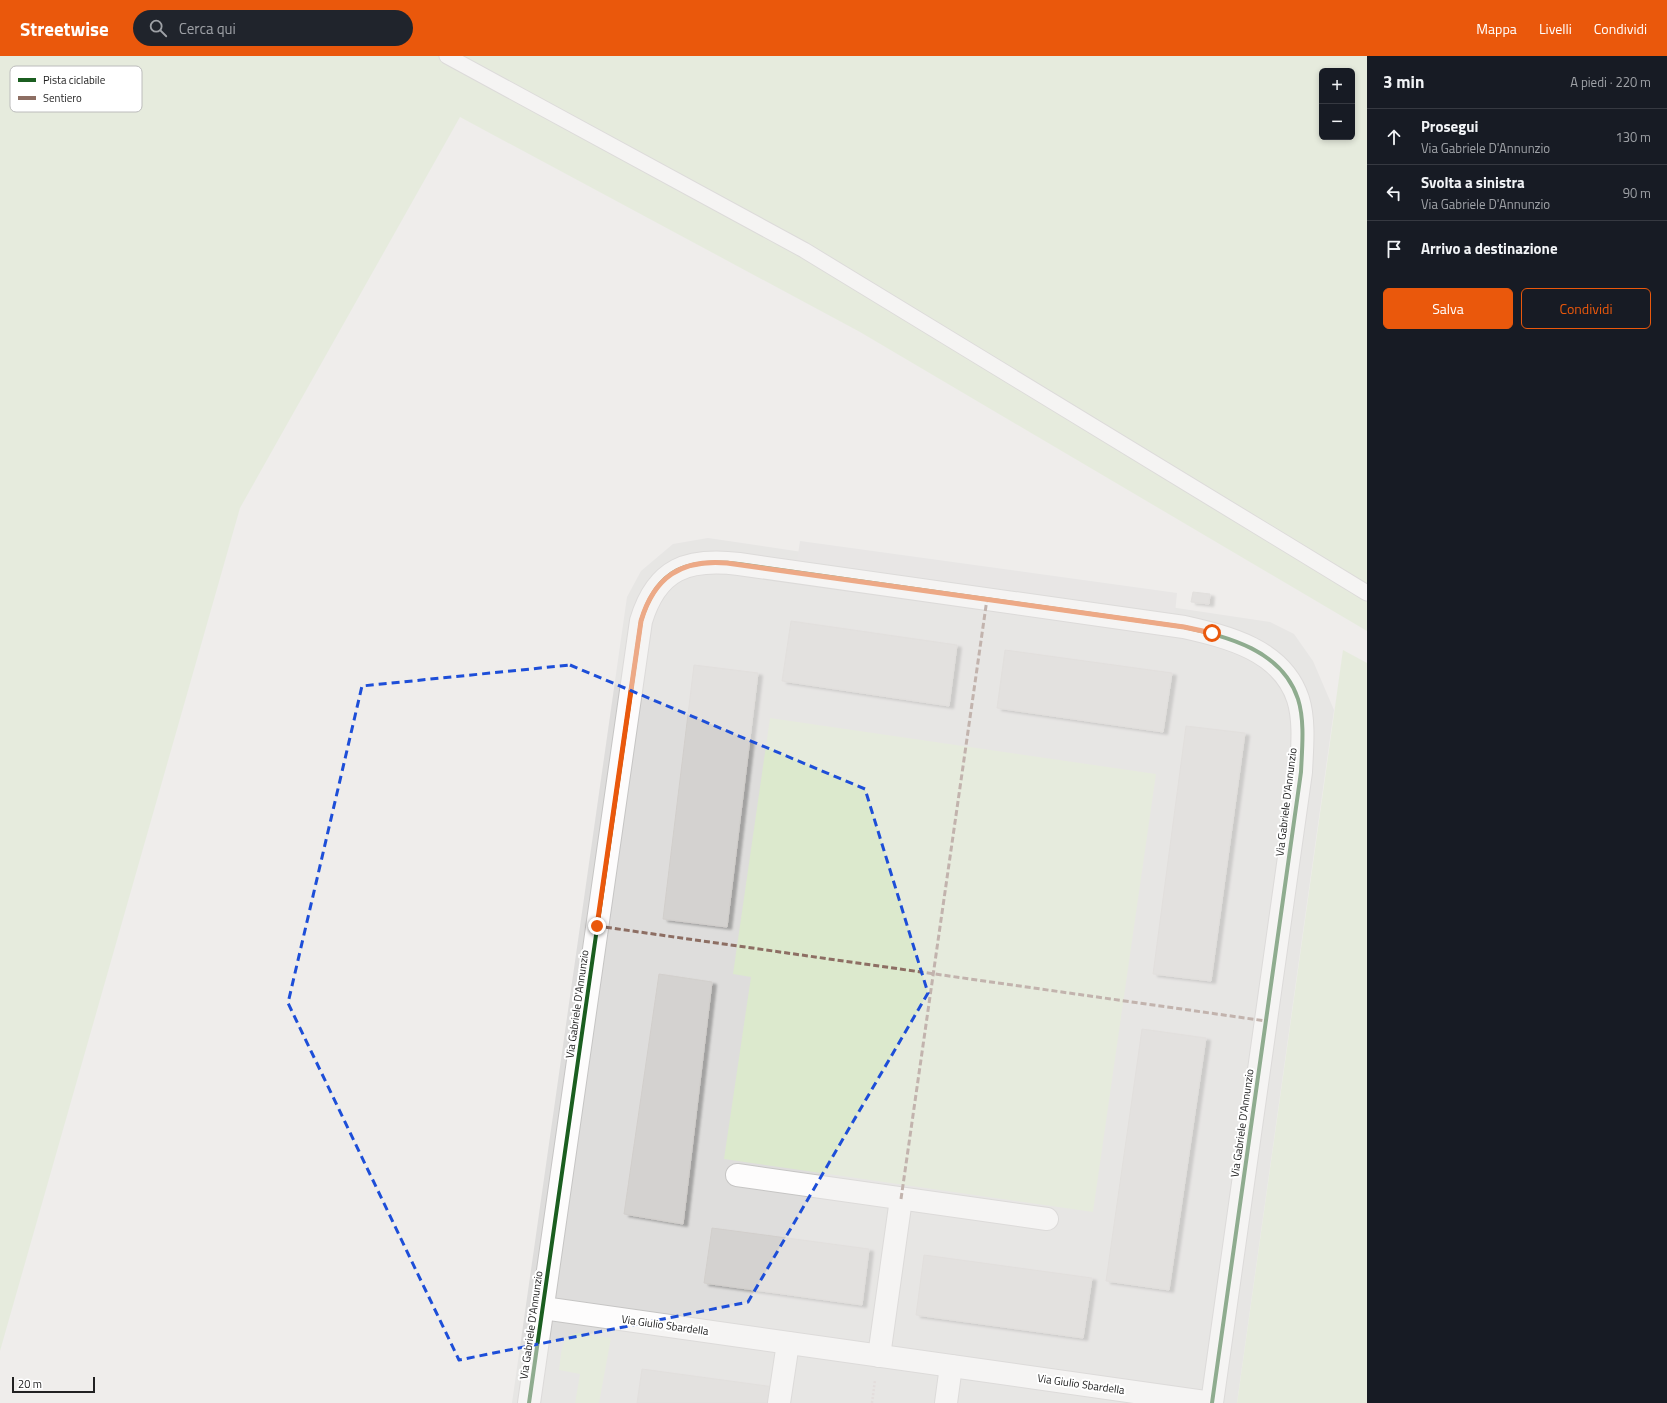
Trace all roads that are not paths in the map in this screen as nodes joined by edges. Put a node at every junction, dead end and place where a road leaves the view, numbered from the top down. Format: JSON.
{"nodes":[{"id":1,"x":446,"y":56,"type":"edge"},
{"id":2,"x":1367,"y":593,"type":"edge"},
{"id":3,"x":736,"y":1176,"type":"dead end"},
{"id":4,"x":901,"y":1199,"type":"junction"},
{"id":5,"x":1047,"y":1219,"type":"dead end"},
{"id":6,"x":543,"y":1308,"type":"junction"},
{"id":7,"x":788,"y":1343,"type":"junction"},
{"id":8,"x":879,"y":1356,"type":"junction"},
{"id":9,"x":951,"y":1366,"type":"junction"},
{"id":10,"x":529,"y":1403,"type":"edge"},
{"id":11,"x":779,"y":1403,"type":"edge"},
{"id":12,"x":946,"y":1403,"type":"edge"},
{"id":13,"x":1212,"y":1403,"type":"edge"}],
"edges":[{"from":1,"to":2,"type":"lane"},
{"from":3,"to":4,"type":"street"},
{"from":4,"to":5,"type":"street"},
{"from":4,"to":8,"type":"street"},
{"from":6,"to":7,"type":"street","name":"Via Giulio Sbardella"},
{"from":6,"to":10,"type":"street","name":"Via Gabriele D'Annunzio"},
{"from":6,"to":13,"type":"street","name":"Via Gabriele D'Annunzio"},
{"from":7,"to":8,"type":"street","name":"Via Giulio Sbardella"},
{"from":7,"to":11,"type":"street"},
{"from":8,"to":9,"type":"street","name":"Via Giulio Sbardella"},
{"from":9,"to":12,"type":"street"},
{"from":9,"to":13,"type":"street","name":"Via Giulio Sbardella"}]}
